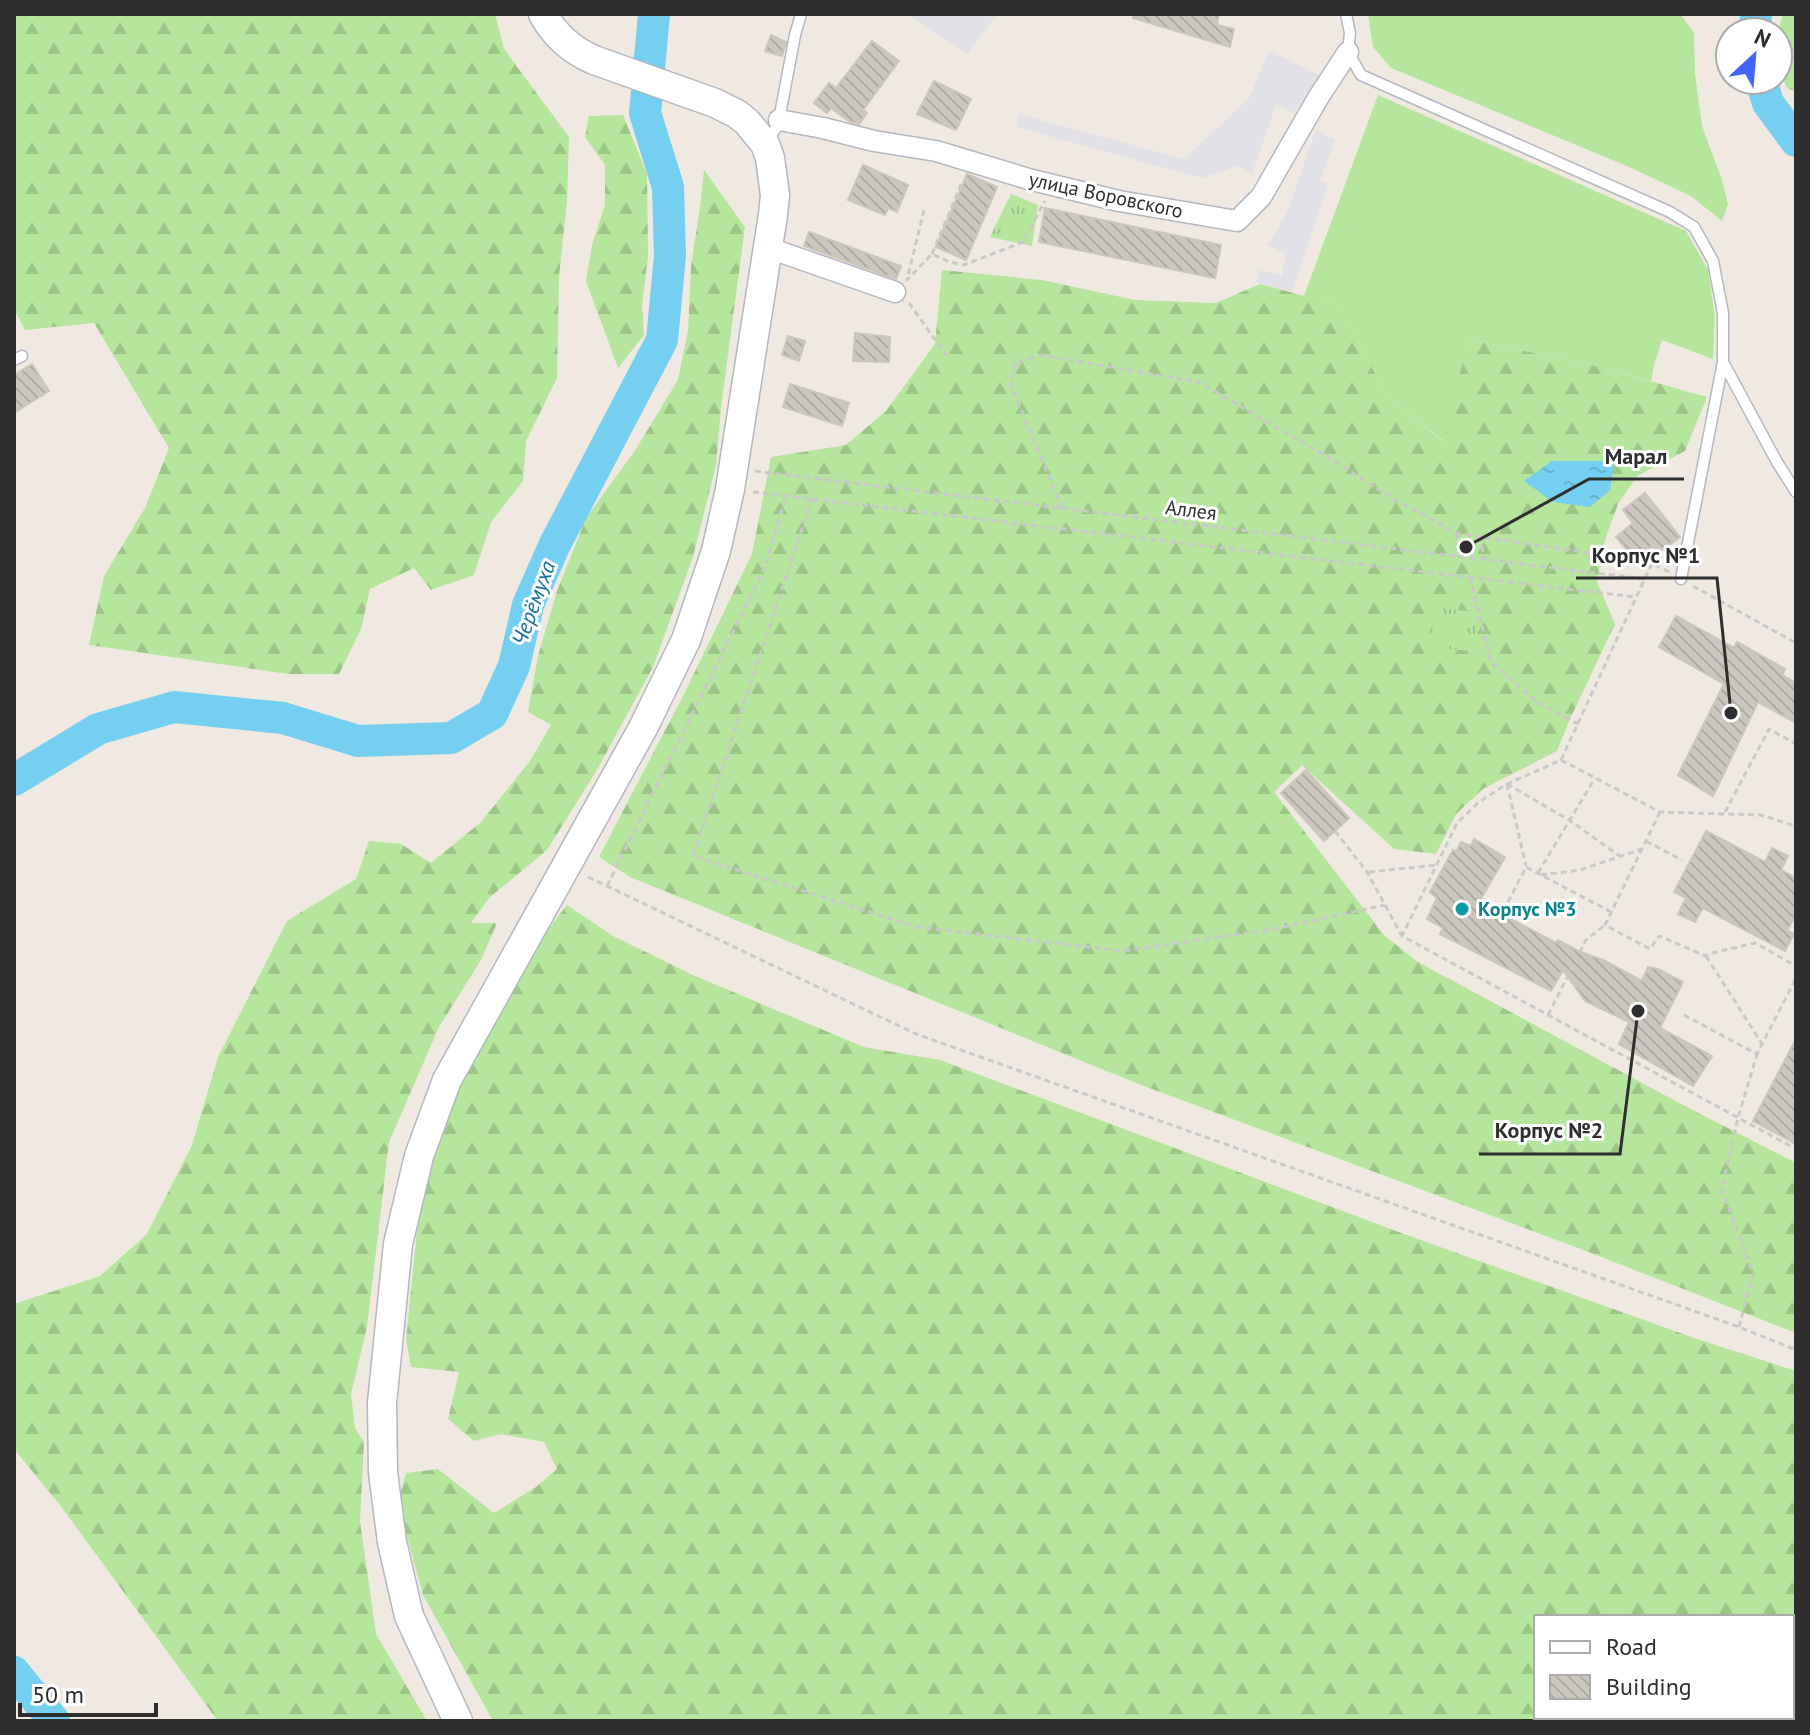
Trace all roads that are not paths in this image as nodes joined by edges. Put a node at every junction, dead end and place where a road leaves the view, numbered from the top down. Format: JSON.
{"nodes":[{"id":1,"x":543,"y":14,"type":"edge"},
{"id":2,"x":801,"y":14,"type":"edge"},
{"id":3,"x":1346,"y":14,"type":"edge"},
{"id":4,"x":1348,"y":52,"type":"junction"},
{"id":5,"x":772,"y":132,"type":"junction"},
{"id":6,"x":769,"y":248,"type":"junction"},
{"id":7,"x":900,"y":295,"type":"road end"},
{"id":8,"x":1723,"y":362,"type":"junction"},
{"id":9,"x":1796,"y":492,"type":"edge"},
{"id":10,"x":1681,"y":579,"type":"road end"},
{"id":11,"x":458,"y":1721,"type":"edge"}],
"edges":[{"from":1,"to":5,"type":"main road"},
{"from":2,"to":5,"type":"lane"},
{"from":3,"to":4,"type":"lane"},
{"from":4,"to":5,"type":"street","name":"улица Воровского"},
{"from":4,"to":8,"type":"lane"},
{"from":5,"to":6,"type":"main road"},
{"from":6,"to":7,"type":"street"},
{"from":6,"to":11,"type":"main road"},
{"from":8,"to":9,"type":"lane"},
{"from":8,"to":10,"type":"lane"}]}
